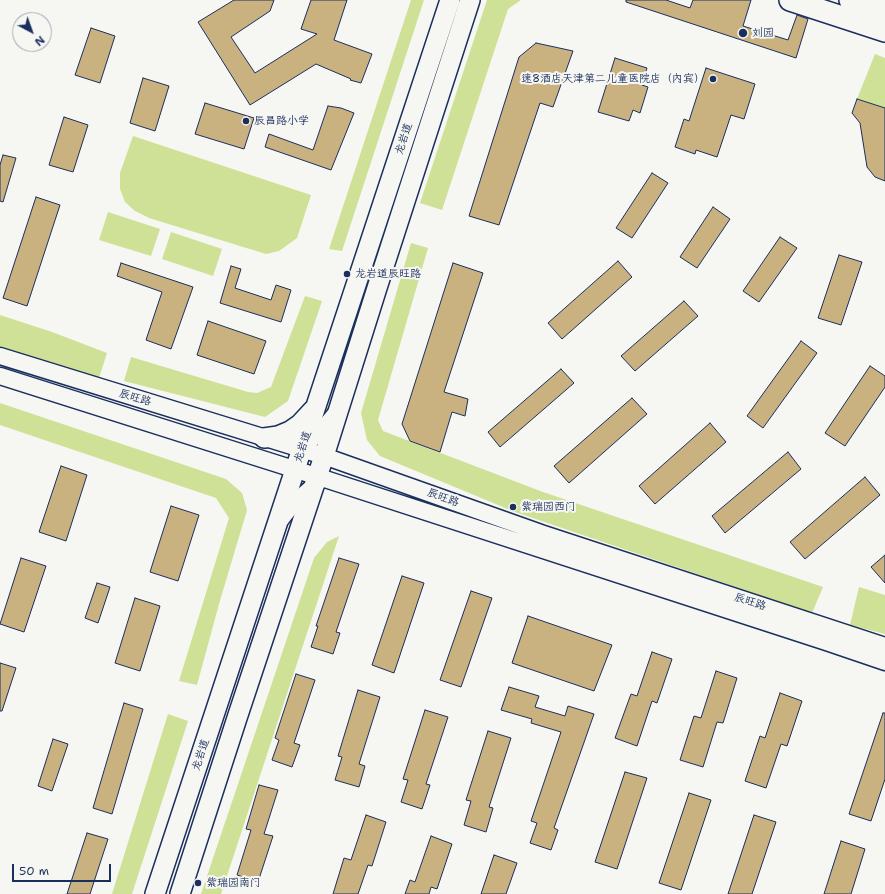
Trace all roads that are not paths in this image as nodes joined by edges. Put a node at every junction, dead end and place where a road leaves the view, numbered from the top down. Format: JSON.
{"nodes":[{"id":1,"x":450,"y":0,"type":"edge"},
{"id":2,"x":470,"y":0,"type":"edge"},
{"id":3,"x":790,"y":0,"type":"edge"},
{"id":4,"x":843,"y":0,"type":"edge"},
{"id":5,"x":850,"y":0,"type":"edge"},
{"id":6,"x":885,"y":11,"type":"edge"},
{"id":7,"x":877,"y":28,"type":"edge"},
{"id":8,"x":0,"y":356,"type":"edge"},
{"id":9,"x":0,"y":376,"type":"edge"},
{"id":10,"x":316,"y":405,"type":"junction"},
{"id":11,"x":339,"y":409,"type":"junction"},
{"id":12,"x":264,"y":438,"type":"junction"},
{"id":13,"x":302,"y":449,"type":"junction"},
{"id":14,"x":324,"y":456,"type":"junction"},
{"id":15,"x":260,"y":459,"type":"junction"},
{"id":16,"x":295,"y":470,"type":"junction"},
{"id":17,"x":370,"y":472,"type":"junction"},
{"id":18,"x":318,"y":480,"type":"junction"},
{"id":19,"x":277,"y":525,"type":"junction"},
{"id":20,"x":885,"y":646,"type":"edge"},
{"id":21,"x":885,"y":662,"type":"edge"},
{"id":22,"x":156,"y":894,"type":"edge"},
{"id":23,"x":180,"y":894,"type":"edge"}],
"edges":[{"from":1,"to":10,"type":"main road","name":"龙岩道"},
{"from":2,"to":11,"type":"main road","name":"龙岩道"},
{"from":3,"to":7,"type":"main road"},
{"from":4,"to":7,"type":"main road"},
{"from":5,"to":6,"type":"main road"},
{"from":8,"to":12,"type":"street","name":"辰旺路"},
{"from":9,"to":15,"type":"street","name":"辰旺路"},
{"from":10,"to":12,"type":"main road"},
{"from":10,"to":13,"type":"main road","name":"龙岩道"},
{"from":11,"to":13,"type":"street"},
{"from":11,"to":14,"type":"main road","name":"龙岩道"},
{"from":12,"to":13,"type":"street","name":"辰旺路"},
{"from":13,"to":14,"type":"street","name":"辰旺路"},
{"from":13,"to":15,"type":"street"},
{"from":13,"to":16,"type":"main road","name":"龙岩道"},
{"from":14,"to":17,"type":"street","name":"辰旺路"},
{"from":14,"to":18,"type":"main road","name":"龙岩道"},
{"from":15,"to":16,"type":"street","name":"辰旺路"},
{"from":16,"to":18,"type":"street","name":"辰旺路"},
{"from":16,"to":19,"type":"main road","name":"龙岩道"},
{"from":17,"to":18,"type":"street"},
{"from":17,"to":20,"type":"street","name":"辰旺路"},
{"from":18,"to":19,"type":"street"},
{"from":18,"to":21,"type":"street","name":"辰旺路"},
{"from":18,"to":23,"type":"main road","name":"龙岩道"},
{"from":19,"to":22,"type":"main road","name":"龙岩道"}]}
